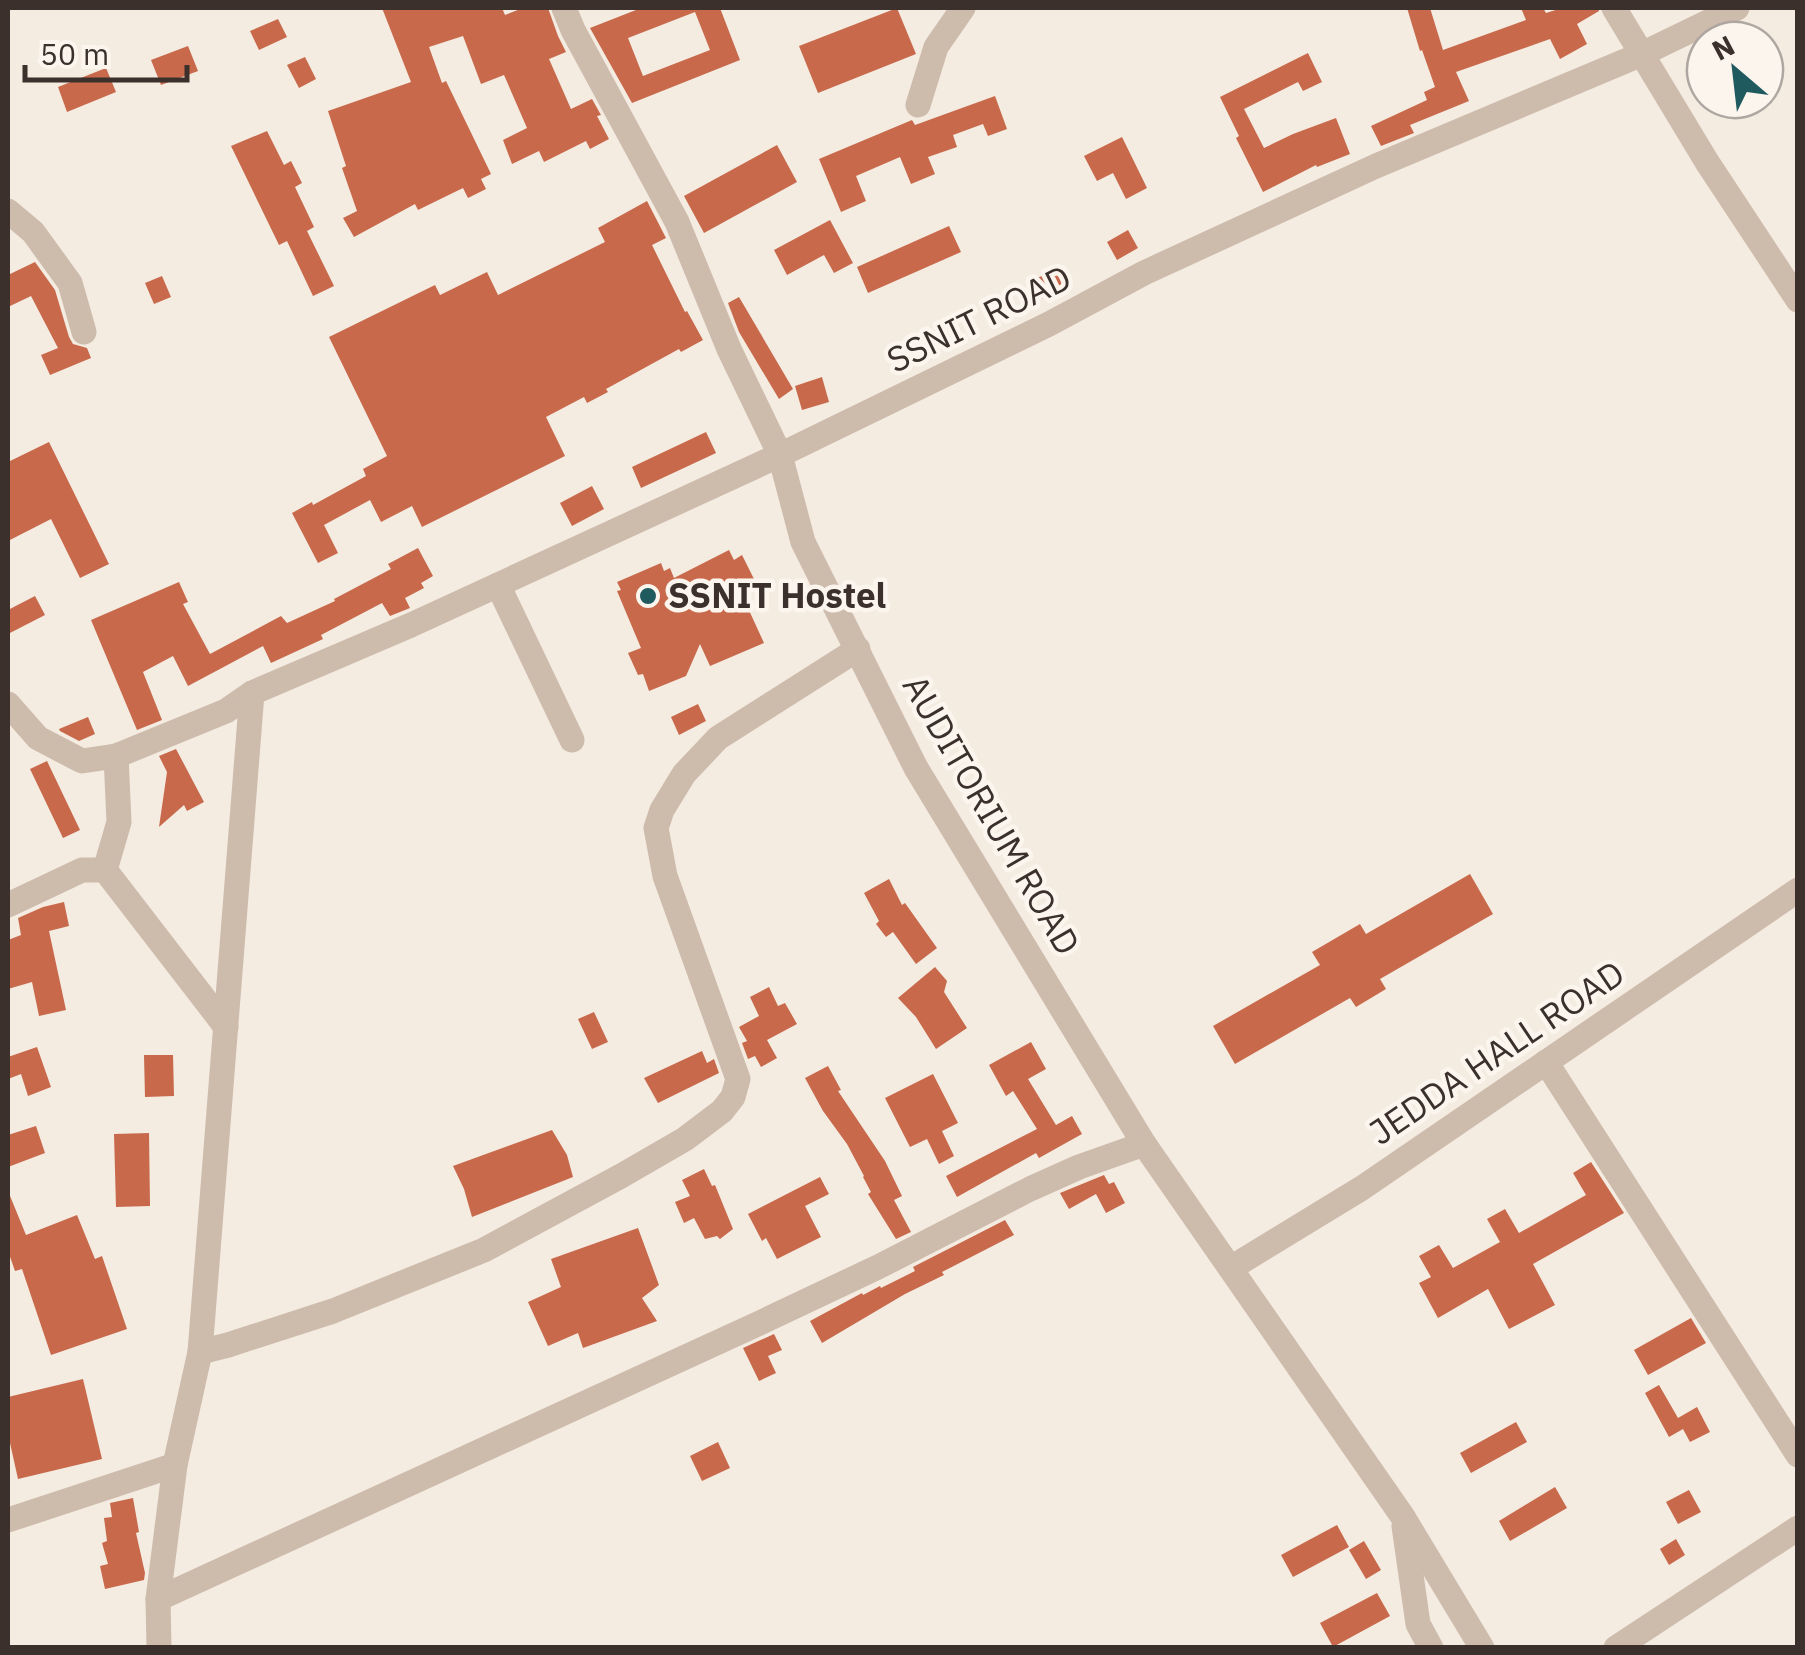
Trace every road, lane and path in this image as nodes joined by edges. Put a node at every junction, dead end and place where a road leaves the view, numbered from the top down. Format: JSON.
{"nodes":[{"id":1,"x":564,"y":8,"type":"edge"},
{"id":2,"x":963,"y":8,"type":"edge"},
{"id":3,"x":1614,"y":8,"type":"edge"},
{"id":4,"x":1737,"y":8,"type":"edge"},
{"id":5,"x":1642,"y":54,"type":"junction"},
{"id":6,"x":918,"y":105,"type":"dead end"},
{"id":7,"x":8,"y":211,"type":"edge"},
{"id":8,"x":1798,"y":300,"type":"edge"},
{"id":9,"x":84,"y":332,"type":"dead end"},
{"id":10,"x":780,"y":455,"type":"junction"},
{"id":11,"x":498,"y":585,"type":"junction"},
{"id":12,"x":858,"y":649,"type":"junction"},
{"id":13,"x":252,"y":693,"type":"junction"},
{"id":14,"x":8,"y":704,"type":"edge"},
{"id":15,"x":572,"y":740,"type":"dead end"},
{"id":16,"x":116,"y":756,"type":"junction"},
{"id":17,"x":105,"y":870,"type":"junction"},
{"id":18,"x":1798,"y":890,"type":"edge"},
{"id":19,"x":8,"y":904,"type":"edge"},
{"id":20,"x":226,"y":1027,"type":"junction"},
{"id":21,"x":1546,"y":1062,"type":"junction"},
{"id":22,"x":1144,"y":1144,"type":"junction"},
{"id":23,"x":1231,"y":1268,"type":"junction"},
{"id":24,"x":200,"y":1352,"type":"junction"},
{"id":25,"x":1798,"y":1455,"type":"edge"},
{"id":26,"x":176,"y":1465,"type":"junction"},
{"id":27,"x":1403,"y":1516,"type":"junction"},
{"id":28,"x":8,"y":1520,"type":"edge"},
{"id":29,"x":1798,"y":1528,"type":"edge"},
{"id":30,"x":158,"y":1599,"type":"junction"},
{"id":31,"x":159,"y":1648,"type":"edge"},
{"id":32,"x":1432,"y":1648,"type":"edge"},
{"id":33,"x":1482,"y":1648,"type":"edge"},
{"id":34,"x":1616,"y":1648,"type":"edge"}],
"edges":[{"from":1,"to":10,"type":"street","name":"AUDITORIUM ROAD"},
{"from":2,"to":6,"type":"street"},
{"from":3,"to":5,"type":"street"},
{"from":4,"to":5,"type":"street","name":"SSNIT ROAD"},
{"from":5,"to":8,"type":"street"},
{"from":5,"to":10,"type":"street","name":"SSNIT ROAD"},
{"from":7,"to":9,"type":"street"},
{"from":10,"to":11,"type":"street","name":"SSNIT ROAD"},
{"from":10,"to":12,"type":"street","name":"AUDITORIUM ROAD"},
{"from":11,"to":13,"type":"street","name":"SSNIT ROAD"},
{"from":11,"to":15,"type":"street"},
{"from":12,"to":22,"type":"street","name":"AUDITORIUM ROAD"},
{"from":12,"to":24,"type":"street"},
{"from":13,"to":16,"type":"street","name":"SSNIT ROAD"},
{"from":13,"to":20,"type":"street"},
{"from":14,"to":16,"type":"street"},
{"from":16,"to":17,"type":"street"},
{"from":17,"to":19,"type":"street"},
{"from":17,"to":20,"type":"street"},
{"from":18,"to":21,"type":"street","name":"JEDDA HALL ROAD"},
{"from":20,"to":24,"type":"street"},
{"from":21,"to":23,"type":"street","name":"JEDDA HALL ROAD"},
{"from":21,"to":25,"type":"street"},
{"from":22,"to":23,"type":"street","name":"AUDITORIUM ROAD"},
{"from":22,"to":30,"type":"street"},
{"from":23,"to":27,"type":"street"},
{"from":24,"to":26,"type":"street"},
{"from":26,"to":28,"type":"street"},
{"from":26,"to":30,"type":"street"},
{"from":27,"to":32,"type":"street"},
{"from":27,"to":33,"type":"street"},
{"from":29,"to":34,"type":"street"},
{"from":30,"to":31,"type":"street"}]}
